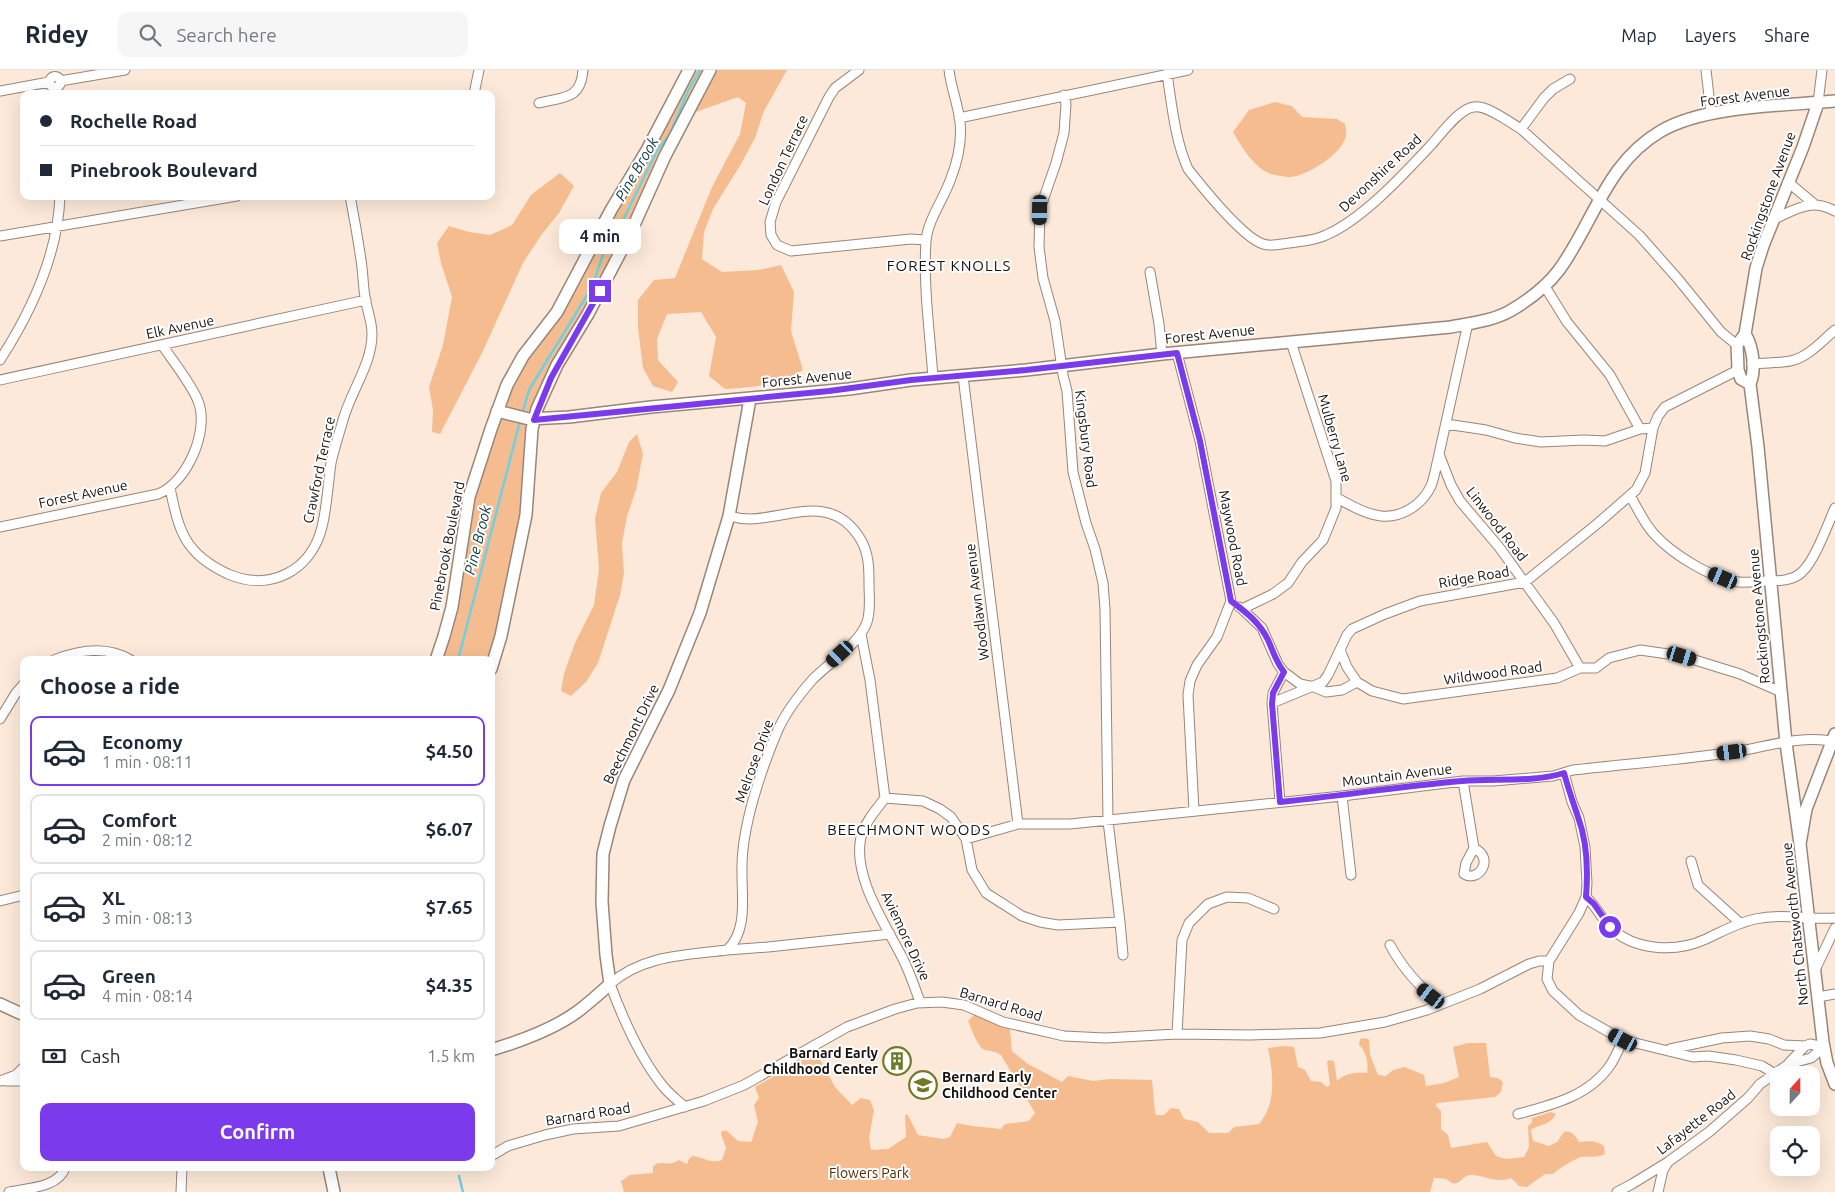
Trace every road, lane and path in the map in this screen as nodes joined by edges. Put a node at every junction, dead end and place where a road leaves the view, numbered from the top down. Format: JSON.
{"nodes":[{"id":1,"x":125,"y":70,"type":"edge"},
{"id":2,"x":480,"y":70,"type":"edge"},
{"id":3,"x":583,"y":70,"type":"edge"},
{"id":4,"x":689,"y":70,"type":"edge"},
{"id":5,"x":710,"y":70,"type":"edge"},
{"id":6,"x":859,"y":70,"type":"edge"},
{"id":7,"x":949,"y":70,"type":"edge"},
{"id":8,"x":1188,"y":70,"type":"edge"},
{"id":9,"x":1706,"y":70,"type":"edge"},
{"id":10,"x":1822,"y":70,"type":"edge"},
{"id":11,"x":1167,"y":74,"type":"junction"},
{"id":12,"x":1570,"y":79,"type":"dead end"},
{"id":13,"x":55,"y":82,"type":"edge"},
{"id":14,"x":475,"y":90,"type":"edge"},
{"id":15,"x":0,"y":91,"type":"edge"},
{"id":16,"x":1064,"y":95,"type":"junction"},
{"id":17,"x":1835,"y":101,"type":"edge"},
{"id":18,"x":539,"y":103,"type":"dead end"},
{"id":19,"x":1818,"y":103,"type":"junction"},
{"id":20,"x":1711,"y":114,"type":"junction"},
{"id":21,"x":959,"y":118,"type":"junction"},
{"id":22,"x":1521,"y":129,"type":"junction"},
{"id":23,"x":1788,"y":182,"type":"junction"},
{"id":24,"x":1599,"y":198,"type":"junction"},
{"id":25,"x":60,"y":200,"type":"edge"},
{"id":26,"x":213,"y":200,"type":"edge"},
{"id":27,"x":351,"y":200,"type":"edge"},
{"id":28,"x":1813,"y":203,"type":"junction"},
{"id":29,"x":1835,"y":211,"type":"edge"},
{"id":30,"x":1774,"y":219,"type":"junction"},
{"id":31,"x":57,"y":226,"type":"junction"},
{"id":32,"x":0,"y":236,"type":"edge"},
{"id":33,"x":926,"y":240,"type":"junction"},
{"id":34,"x":1150,"y":272,"type":"dead end"},
{"id":35,"x":1544,"y":285,"type":"junction"},
{"id":36,"x":366,"y":300,"type":"junction"},
{"id":37,"x":1468,"y":324,"type":"junction"},
{"id":38,"x":1835,"y":330,"type":"edge"},
{"id":39,"x":1745,"y":334,"type":"junction"},
{"id":40,"x":1291,"y":342,"type":"junction"},
{"id":41,"x":162,"y":345,"type":"junction"},
{"id":42,"x":1737,"y":345,"type":"junction"},
{"id":43,"x":1177,"y":353,"type":"junction"},
{"id":44,"x":1162,"y":354,"type":"junction"},
{"id":45,"x":0,"y":360,"type":"edge"},
{"id":46,"x":1752,"y":364,"type":"junction"},
{"id":47,"x":1061,"y":366,"type":"junction"},
{"id":48,"x":1738,"y":370,"type":"junction"},
{"id":49,"x":964,"y":376,"type":"junction"},
{"id":50,"x":933,"y":378,"type":"junction"},
{"id":51,"x":0,"y":380,"type":"edge"},
{"id":52,"x":1750,"y":384,"type":"junction"},
{"id":53,"x":750,"y":399,"type":"junction"},
{"id":54,"x":497,"y":412,"type":"junction"},
{"id":55,"x":534,"y":420,"type":"junction"},
{"id":56,"x":1446,"y":424,"type":"junction"},
{"id":57,"x":1653,"y":428,"type":"junction"},
{"id":58,"x":1640,"y":429,"type":"junction"},
{"id":59,"x":1439,"y":454,"type":"junction"},
{"id":60,"x":170,"y":488,"type":"junction"},
{"id":61,"x":1630,"y":495,"type":"junction"},
{"id":62,"x":1337,"y":498,"type":"junction"},
{"id":63,"x":1835,"y":508,"type":"edge"},
{"id":64,"x":729,"y":516,"type":"junction"},
{"id":65,"x":0,"y":527,"type":"edge"},
{"id":66,"x":1771,"y":581,"type":"junction"},
{"id":67,"x":1525,"y":582,"type":"junction"},
{"id":68,"x":1231,"y":601,"type":"junction"},
{"id":69,"x":1242,"y":609,"type":"junction"},
{"id":70,"x":861,"y":634,"type":"junction"},
{"id":71,"x":1340,"y":650,"type":"junction"},
{"id":72,"x":64,"y":656,"type":"edge"},
{"id":73,"x":120,"y":656,"type":"edge"},
{"id":74,"x":437,"y":656,"type":"edge"},
{"id":75,"x":495,"y":656,"type":"edge"},
{"id":76,"x":1580,"y":668,"type":"junction"},
{"id":77,"x":1284,"y":672,"type":"junction"},
{"id":78,"x":1357,"y":682,"type":"junction"},
{"id":79,"x":1314,"y":686,"type":"junction"},
{"id":80,"x":20,"y":688,"type":"edge"},
{"id":81,"x":1781,"y":692,"type":"junction"},
{"id":82,"x":1272,"y":704,"type":"junction"},
{"id":83,"x":0,"y":719,"type":"edge"},
{"id":84,"x":1834,"y":738,"type":"edge"},
{"id":85,"x":1786,"y":743,"type":"junction"},
{"id":86,"x":1564,"y":773,"type":"junction"},
{"id":87,"x":1463,"y":780,"type":"junction"},
{"id":88,"x":1342,"y":796,"type":"junction"},
{"id":89,"x":885,"y":798,"type":"junction"},
{"id":90,"x":1280,"y":802,"type":"junction"},
{"id":91,"x":1194,"y":811,"type":"junction"},
{"id":92,"x":1108,"y":821,"type":"junction"},
{"id":93,"x":1018,"y":824,"type":"junction"},
{"id":94,"x":966,"y":839,"type":"junction"},
{"id":95,"x":1800,"y":844,"type":"junction"},
{"id":96,"x":1474,"y":848,"type":"dead end"},
{"id":97,"x":1691,"y":861,"type":"dead end"},
{"id":98,"x":1351,"y":874,"type":"dead end"},
{"id":99,"x":20,"y":896,"type":"edge"},
{"id":100,"x":1586,"y":897,"type":"junction"},
{"id":101,"x":0,"y":901,"type":"edge"},
{"id":102,"x":1274,"y":909,"type":"dead end"},
{"id":103,"x":1808,"y":917,"type":"junction"},
{"id":104,"x":1835,"y":918,"type":"edge"},
{"id":105,"x":1120,"y":922,"type":"junction"},
{"id":106,"x":1740,"y":923,"type":"junction"},
{"id":107,"x":1835,"y":928,"type":"edge"},
{"id":108,"x":890,"y":934,"type":"junction"},
{"id":109,"x":1390,"y":944,"type":"dead end"},
{"id":110,"x":727,"y":950,"type":"junction"},
{"id":111,"x":1123,"y":955,"type":"dead end"},
{"id":112,"x":1549,"y":961,"type":"junction"},
{"id":113,"x":1815,"y":970,"type":"junction"},
{"id":114,"x":610,"y":984,"type":"junction"},
{"id":115,"x":1835,"y":994,"type":"edge"},
{"id":116,"x":1818,"y":997,"type":"junction"},
{"id":117,"x":920,"y":1002,"type":"junction"},
{"id":118,"x":0,"y":1004,"type":"edge"},
{"id":119,"x":1441,"y":1004,"type":"junction"},
{"id":120,"x":20,"y":1013,"type":"edge"},
{"id":121,"x":1176,"y":1034,"type":"junction"},
{"id":122,"x":1623,"y":1040,"type":"junction"},
{"id":123,"x":1805,"y":1046,"type":"junction"},
{"id":124,"x":1824,"y":1047,"type":"junction"},
{"id":125,"x":495,"y":1049,"type":"edge"},
{"id":126,"x":1668,"y":1049,"type":"junction"},
{"id":127,"x":1786,"y":1066,"type":"joint"},
{"id":128,"x":20,"y":1071,"type":"edge"},
{"id":129,"x":1770,"y":1071,"type":"edge"},
{"id":130,"x":1770,"y":1077,"type":"edge"},
{"id":131,"x":0,"y":1081,"type":"edge"},
{"id":132,"x":20,"y":1082,"type":"edge"},
{"id":133,"x":1835,"y":1084,"type":"edge"},
{"id":134,"x":685,"y":1107,"type":"junction"},
{"id":135,"x":1518,"y":1114,"type":"dead end"},
{"id":136,"x":495,"y":1154,"type":"edge"},
{"id":137,"x":1668,"y":1162,"type":"junction"},
{"id":138,"x":64,"y":1171,"type":"edge"},
{"id":139,"x":182,"y":1171,"type":"edge"},
{"id":140,"x":330,"y":1171,"type":"edge"},
{"id":141,"x":10,"y":1192,"type":"edge"},
{"id":142,"x":181,"y":1192,"type":"edge"},
{"id":143,"x":334,"y":1192,"type":"edge"},
{"id":144,"x":1617,"y":1192,"type":"edge"},
{"id":145,"x":1658,"y":1192,"type":"edge"}],
"edges":[{"from":1,"to":13,"type":"street"},
{"from":2,"to":14,"type":"street"},
{"from":3,"to":18,"type":"street"},
{"from":4,"to":54,"type":"street","name":"Pinebrook Boulevard"},
{"from":5,"to":55,"type":"street"},
{"from":6,"to":33,"type":"street","name":"London Terrace"},
{"from":7,"to":21,"type":"street"},
{"from":8,"to":11,"type":"street"},
{"from":9,"to":20,"type":"street"},
{"from":10,"to":19,"type":"street","name":"Rockingstone Avenue"},
{"from":11,"to":16,"type":"street"},
{"from":11,"to":22,"type":"street","name":"Devonshire Road"},
{"from":12,"to":22,"type":"street"},
{"from":13,"to":15,"type":"street"},
{"from":16,"to":21,"type":"street"},
{"from":16,"to":47,"type":"street","name":"Kingsbury Road"},
{"from":17,"to":19,"type":"street","name":"Forest Avenue"},
{"from":19,"to":20,"type":"street","name":"Forest Avenue"},
{"from":19,"to":23,"type":"street","name":"Rockingstone Avenue"},
{"from":20,"to":24,"type":"street","name":"Forest Avenue"},
{"from":21,"to":33,"type":"street"},
{"from":22,"to":24,"type":"street"},
{"from":23,"to":28,"type":"street"},
{"from":23,"to":30,"type":"street","name":"Rockingstone Avenue"},
{"from":24,"to":35,"type":"street","name":"Forest Avenue"},
{"from":24,"to":42,"type":"street"},
{"from":25,"to":31,"type":"street"},
{"from":26,"to":31,"type":"street"},
{"from":27,"to":36,"type":"street","name":"Crawford Terrace"},
{"from":28,"to":29,"type":"street"},
{"from":28,"to":30,"type":"street"},
{"from":30,"to":39,"type":"street","name":"Rockingstone Avenue"},
{"from":31,"to":32,"type":"street"},
{"from":31,"to":45,"type":"street"},
{"from":33,"to":50,"type":"street"},
{"from":34,"to":44,"type":"street"},
{"from":35,"to":37,"type":"street","name":"Forest Avenue"},
{"from":35,"to":58,"type":"street"},
{"from":36,"to":41,"type":"street","name":"Elk Avenue"},
{"from":36,"to":60,"type":"street","name":"Crawford Terrace"},
{"from":37,"to":40,"type":"street","name":"Forest Avenue"},
{"from":37,"to":56,"type":"street"},
{"from":38,"to":46,"type":"street"},
{"from":39,"to":42,"type":"street","name":"Rockingstone Avenue"},
{"from":39,"to":46,"type":"street","name":"Rockingstone Avenue"},
{"from":40,"to":43,"type":"street","name":"Forest Avenue"},
{"from":40,"to":62,"type":"street","name":"Mulberry Lane"},
{"from":41,"to":51,"type":"street","name":"Elk Avenue"},
{"from":41,"to":60,"type":"street"},
{"from":42,"to":48,"type":"street"},
{"from":43,"to":44,"type":"street","name":"Forest Avenue"},
{"from":43,"to":68,"type":"street","name":"Maywood Road"},
{"from":44,"to":47,"type":"street","name":"Forest Avenue"},
{"from":46,"to":52,"type":"street","name":"Rockingstone Avenue"},
{"from":47,"to":49,"type":"street","name":"Forest Avenue"},
{"from":47,"to":92,"type":"street","name":"Kingsbury Road"},
{"from":48,"to":52,"type":"street"},
{"from":48,"to":57,"type":"street"},
{"from":49,"to":50,"type":"street","name":"Forest Avenue"},
{"from":49,"to":93,"type":"street","name":"Woodlawn Avenue"},
{"from":50,"to":53,"type":"street","name":"Forest Avenue"},
{"from":52,"to":66,"type":"street","name":"Rockingstone Avenue"},
{"from":53,"to":55,"type":"street","name":"Forest Avenue"},
{"from":53,"to":64,"type":"street","name":"Beechmont Drive"},
{"from":54,"to":55,"type":"street","name":"Forest Avenue"},
{"from":54,"to":74,"type":"street","name":"Pinebrook Boulevard"},
{"from":55,"to":75,"type":"street"},
{"from":56,"to":58,"type":"street"},
{"from":56,"to":59,"type":"street"},
{"from":57,"to":58,"type":"street"},
{"from":57,"to":61,"type":"street","name":"Ridge Road"},
{"from":59,"to":62,"type":"street"},
{"from":59,"to":67,"type":"street","name":"Linwood Road"},
{"from":60,"to":65,"type":"street","name":"Forest Avenue"},
{"from":61,"to":66,"type":"street"},
{"from":61,"to":67,"type":"street","name":"Ridge Road"},
{"from":62,"to":69,"type":"street","name":"Mulberry Lane"},
{"from":63,"to":66,"type":"street"},
{"from":64,"to":70,"type":"street","name":"Melrose Drive"},
{"from":64,"to":114,"type":"street","name":"Beechmont Drive"},
{"from":66,"to":81,"type":"street","name":"Rockingstone Avenue"},
{"from":67,"to":71,"type":"street","name":"Ridge Road"},
{"from":67,"to":76,"type":"street","name":"Linwood Road"},
{"from":68,"to":69,"type":"street"},
{"from":68,"to":91,"type":"street","name":"Maywood Road"},
{"from":69,"to":77,"type":"street"},
{"from":70,"to":89,"type":"street"},
{"from":70,"to":110,"type":"street","name":"Melrose Drive"},
{"from":71,"to":78,"type":"street"},
{"from":71,"to":79,"type":"street","name":"Ridge Road"},
{"from":72,"to":73,"type":"street"},
{"from":76,"to":78,"type":"street","name":"Wildwood Road"},
{"from":76,"to":81,"type":"street","name":"Wildwood Road"},
{"from":77,"to":79,"type":"street"},
{"from":77,"to":82,"type":"street"},
{"from":78,"to":79,"type":"street"},
{"from":79,"to":82,"type":"street"},
{"from":80,"to":83,"type":"street"},
{"from":81,"to":85,"type":"street","name":"Rockingstone Avenue"},
{"from":82,"to":90,"type":"street"},
{"from":84,"to":85,"type":"street","name":"Mountain Avenue"},
{"from":84,"to":95,"type":"street","name":"North Chatsworth Avenue"},
{"from":85,"to":86,"type":"street","name":"Mountain Avenue"},
{"from":85,"to":95,"type":"street","name":"Rockingstone Avenue"},
{"from":86,"to":87,"type":"street","name":"Mountain Avenue"},
{"from":86,"to":100,"type":"street"},
{"from":87,"to":88,"type":"street","name":"Mountain Avenue"},
{"from":87,"to":96,"type":"street"},
{"from":88,"to":90,"type":"street","name":"Mountain Avenue"},
{"from":88,"to":98,"type":"street"},
{"from":89,"to":94,"type":"street"},
{"from":89,"to":108,"type":"street","name":"Aviemore Drive"},
{"from":90,"to":91,"type":"street","name":"Mountain Avenue"},
{"from":91,"to":92,"type":"street","name":"Mountain Avenue"},
{"from":92,"to":93,"type":"street","name":"Mountain Avenue"},
{"from":92,"to":105,"type":"street"},
{"from":93,"to":94,"type":"street","name":"Mountain Avenue"},
{"from":94,"to":105,"type":"street"},
{"from":95,"to":103,"type":"street","name":"North Chatsworth Avenue"},
{"from":97,"to":106,"type":"street"},
{"from":99,"to":101,"type":"street"},
{"from":100,"to":106,"type":"street"},
{"from":100,"to":112,"type":"street"},
{"from":102,"to":121,"type":"street"},
{"from":103,"to":104,"type":"street"},
{"from":103,"to":106,"type":"street"},
{"from":103,"to":113,"type":"street","name":"North Chatsworth Avenue"},
{"from":105,"to":111,"type":"street"},
{"from":107,"to":113,"type":"street"},
{"from":108,"to":110,"type":"street"},
{"from":108,"to":117,"type":"street","name":"Aviemore Drive"},
{"from":109,"to":119,"type":"street"},
{"from":110,"to":114,"type":"street"},
{"from":112,"to":119,"type":"street","name":"Barnard Road"},
{"from":112,"to":122,"type":"street"},
{"from":113,"to":116,"type":"street","name":"North Chatsworth Avenue"},
{"from":114,"to":125,"type":"street"},
{"from":114,"to":134,"type":"street"},
{"from":115,"to":116,"type":"street"},
{"from":116,"to":124,"type":"street","name":"North Chatsworth Avenue"},
{"from":117,"to":121,"type":"street","name":"Barnard Road"},
{"from":117,"to":134,"type":"street","name":"Barnard Road"},
{"from":118,"to":120,"type":"street"},
{"from":119,"to":121,"type":"street","name":"Barnard Road"},
{"from":122,"to":126,"type":"street"},
{"from":122,"to":135,"type":"street"},
{"from":123,"to":124,"type":"street"},
{"from":123,"to":126,"type":"street"},
{"from":123,"to":127,"type":"street","name":"Lafayette Road"},
{"from":124,"to":127,"type":"street","name":"Lafayette Road"},
{"from":124,"to":133,"type":"street","name":"North Chatsworth Avenue"},
{"from":126,"to":129,"type":"street"},
{"from":128,"to":131,"type":"street"},
{"from":130,"to":137,"type":"street","name":"Lafayette Road"},
{"from":131,"to":132,"type":"street"},
{"from":134,"to":136,"type":"street","name":"Barnard Road"},
{"from":137,"to":144,"type":"street","name":"Lafayette Road"},
{"from":137,"to":145,"type":"street"},
{"from":138,"to":141,"type":"street"},
{"from":139,"to":142,"type":"street"},
{"from":140,"to":143,"type":"street"}]}
